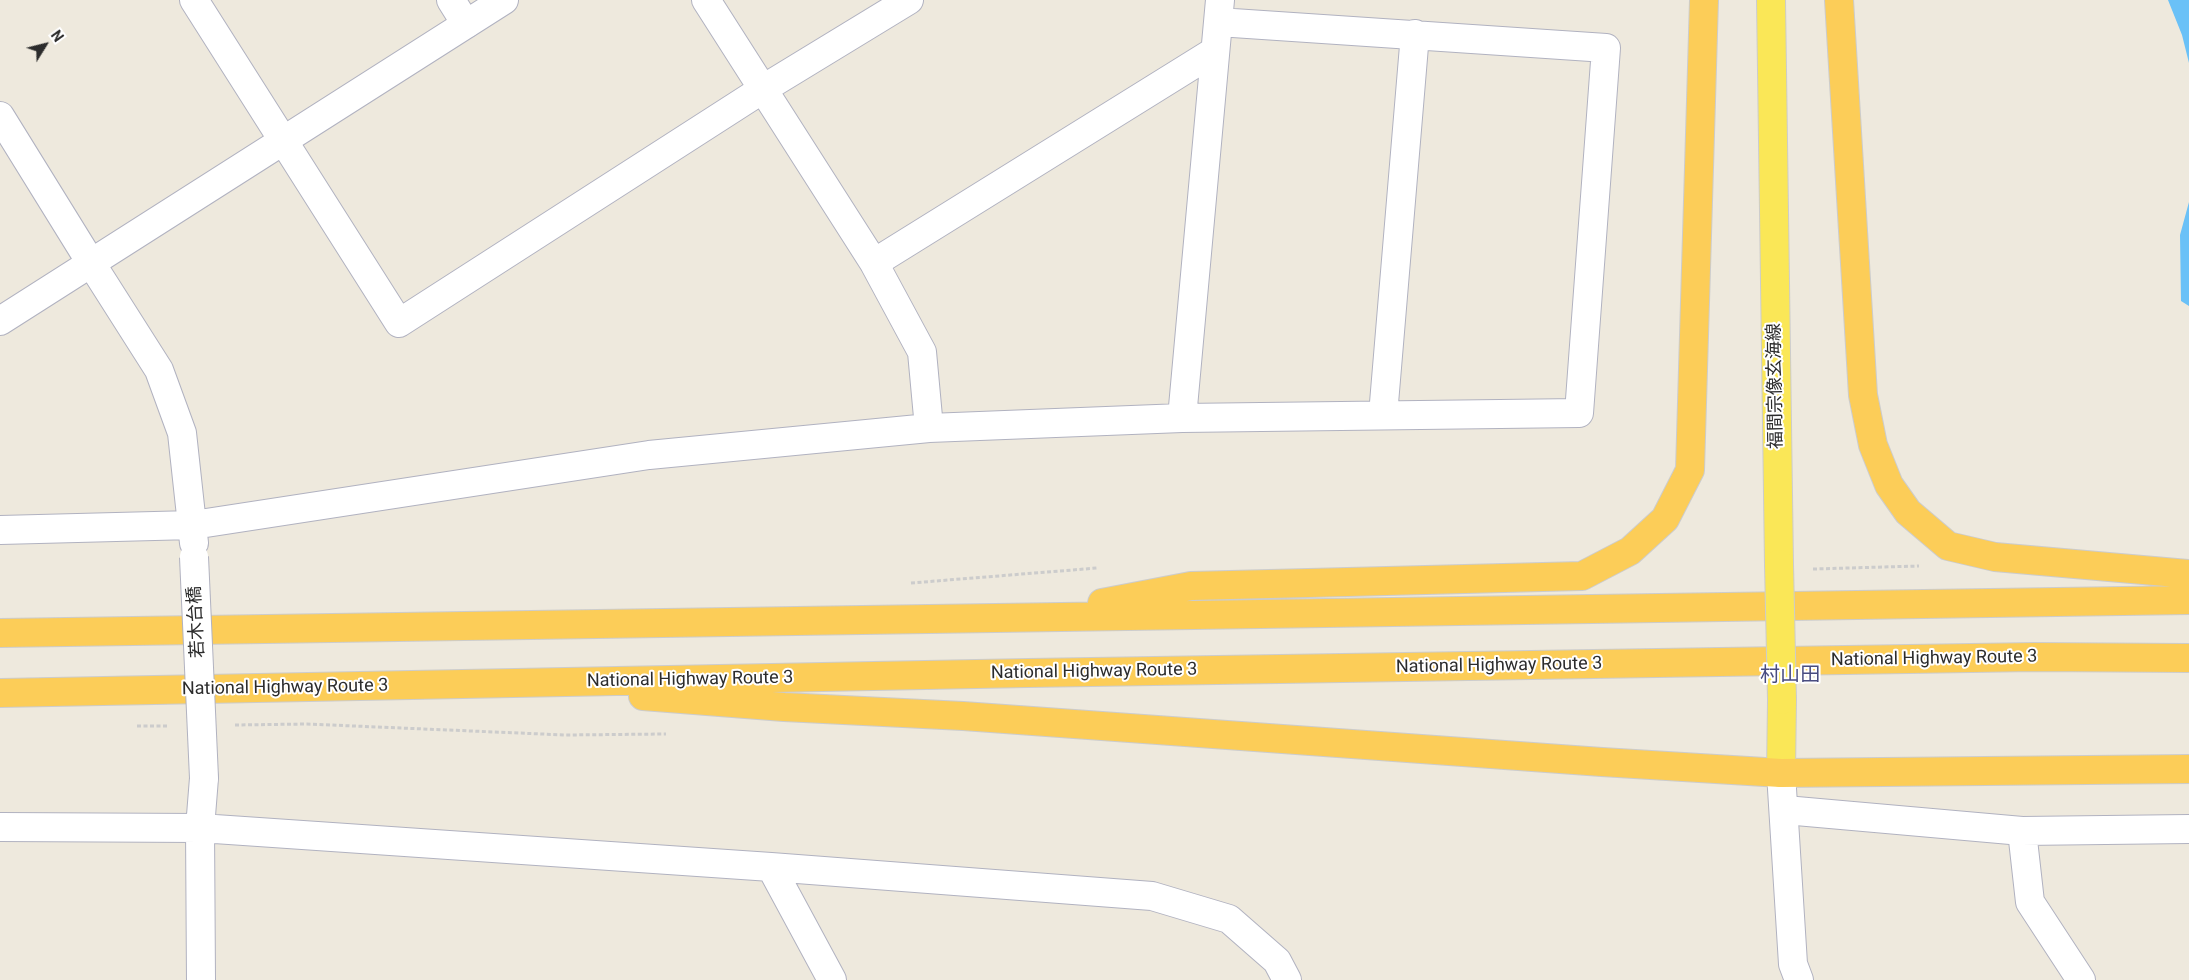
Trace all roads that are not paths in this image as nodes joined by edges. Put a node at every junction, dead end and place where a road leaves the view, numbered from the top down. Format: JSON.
{"nodes":[{"id":1,"x":194,"y":0,"type":"edge"},
{"id":2,"x":451,"y":0,"type":"edge"},
{"id":3,"x":504,"y":0,"type":"edge"},
{"id":4,"x":706,"y":0,"type":"edge"},
{"id":5,"x":909,"y":0,"type":"edge"},
{"id":6,"x":1704,"y":0,"type":"edge"},
{"id":7,"x":1771,"y":0,"type":"edge"},
{"id":8,"x":1839,"y":0,"type":"edge"},
{"id":9,"x":1219,"y":11,"type":"edge"},
{"id":10,"x":466,"y":24,"type":"junction"},
{"id":11,"x":1415,"y":34,"type":"junction"},
{"id":12,"x":1215,"y":51,"type":"junction"},
{"id":13,"x":763,"y":89,"type":"junction"},
{"id":14,"x":0,"y":116,"type":"edge"},
{"id":15,"x":282,"y":142,"type":"junction"},
{"id":16,"x":91,"y":263,"type":"junction"},
{"id":17,"x":874,"y":263,"type":"junction"},
{"id":18,"x":0,"y":321,"type":"edge"},
{"id":19,"x":1383,"y":414,"type":"junction"},
{"id":20,"x":1182,"y":418,"type":"junction"},
{"id":21,"x":929,"y":428,"type":"junction"},
{"id":22,"x":193,"y":525,"type":"junction"},
{"id":23,"x":0,"y":530,"type":"edge"},
{"id":24,"x":2189,"y":574,"type":"edge"},
{"id":25,"x":2189,"y":600,"type":"edge"},
{"id":26,"x":1022,"y":617,"type":"junction"},
{"id":27,"x":0,"y":633,"type":"edge"},
{"id":28,"x":2189,"y":658,"type":"edge"},
{"id":29,"x":478,"y":684,"type":"junction"},
{"id":30,"x":0,"y":693,"type":"edge"},
{"id":31,"x":2189,"y":769,"type":"edge"},
{"id":32,"x":1781,"y":773,"type":"junction"},
{"id":33,"x":1785,"y":810,"type":"junction"},
{"id":34,"x":0,"y":827,"type":"edge"},
{"id":35,"x":200,"y":828,"type":"junction"},
{"id":36,"x":2189,"y":829,"type":"edge"},
{"id":37,"x":2022,"y":831,"type":"junction"},
{"id":38,"x":771,"y":867,"type":"junction"},
{"id":39,"x":201,"y":980,"type":"edge"},
{"id":40,"x":832,"y":980,"type":"edge"},
{"id":41,"x":1287,"y":980,"type":"edge"},
{"id":42,"x":1799,"y":980,"type":"edge"},
{"id":43,"x":2081,"y":980,"type":"edge"}],
"edges":[{"from":1,"to":15,"type":"street"},
{"from":2,"to":10,"type":"street"},
{"from":3,"to":10,"type":"street"},
{"from":4,"to":13,"type":"street"},
{"from":5,"to":13,"type":"street"},
{"from":6,"to":26,"type":"highway"},
{"from":7,"to":32,"type":"main road","name":"福間宗像玄海線","bridge":true},
{"from":8,"to":24,"type":"highway"},
{"from":9,"to":11,"type":"street"},
{"from":9,"to":12,"type":"street"},
{"from":10,"to":15,"type":"street"},
{"from":11,"to":19,"type":"street"},
{"from":11,"to":19,"type":"street"},
{"from":12,"to":17,"type":"street"},
{"from":12,"to":20,"type":"street"},
{"from":13,"to":15,"type":"street"},
{"from":13,"to":17,"type":"street"},
{"from":14,"to":16,"type":"street","name":"若木台橋"},
{"from":15,"to":16,"type":"street"},
{"from":16,"to":18,"type":"street"},
{"from":16,"to":22,"type":"street","name":"若木台橋"},
{"from":17,"to":21,"type":"street"},
{"from":19,"to":20,"type":"street"},
{"from":20,"to":21,"type":"street"},
{"from":21,"to":22,"type":"street"},
{"from":22,"to":23,"type":"street"},
{"from":22,"to":35,"type":"street","name":"若木台橋","bridge":true},
{"from":25,"to":26,"type":"highway"},
{"from":26,"to":27,"type":"highway"},
{"from":28,"to":29,"type":"highway","name":"National Highway Route 3"},
{"from":29,"to":30,"type":"highway","name":"National Highway Route 3"},
{"from":29,"to":32,"type":"highway"},
{"from":31,"to":32,"type":"highway"},
{"from":32,"to":33,"type":"street"},
{"from":33,"to":37,"type":"street"},
{"from":33,"to":42,"type":"street"},
{"from":34,"to":35,"type":"street"},
{"from":35,"to":38,"type":"street"},
{"from":35,"to":39,"type":"street","name":"若木台橋"},
{"from":36,"to":37,"type":"street"},
{"from":37,"to":43,"type":"street"},
{"from":38,"to":40,"type":"street"},
{"from":38,"to":41,"type":"street"}]}
